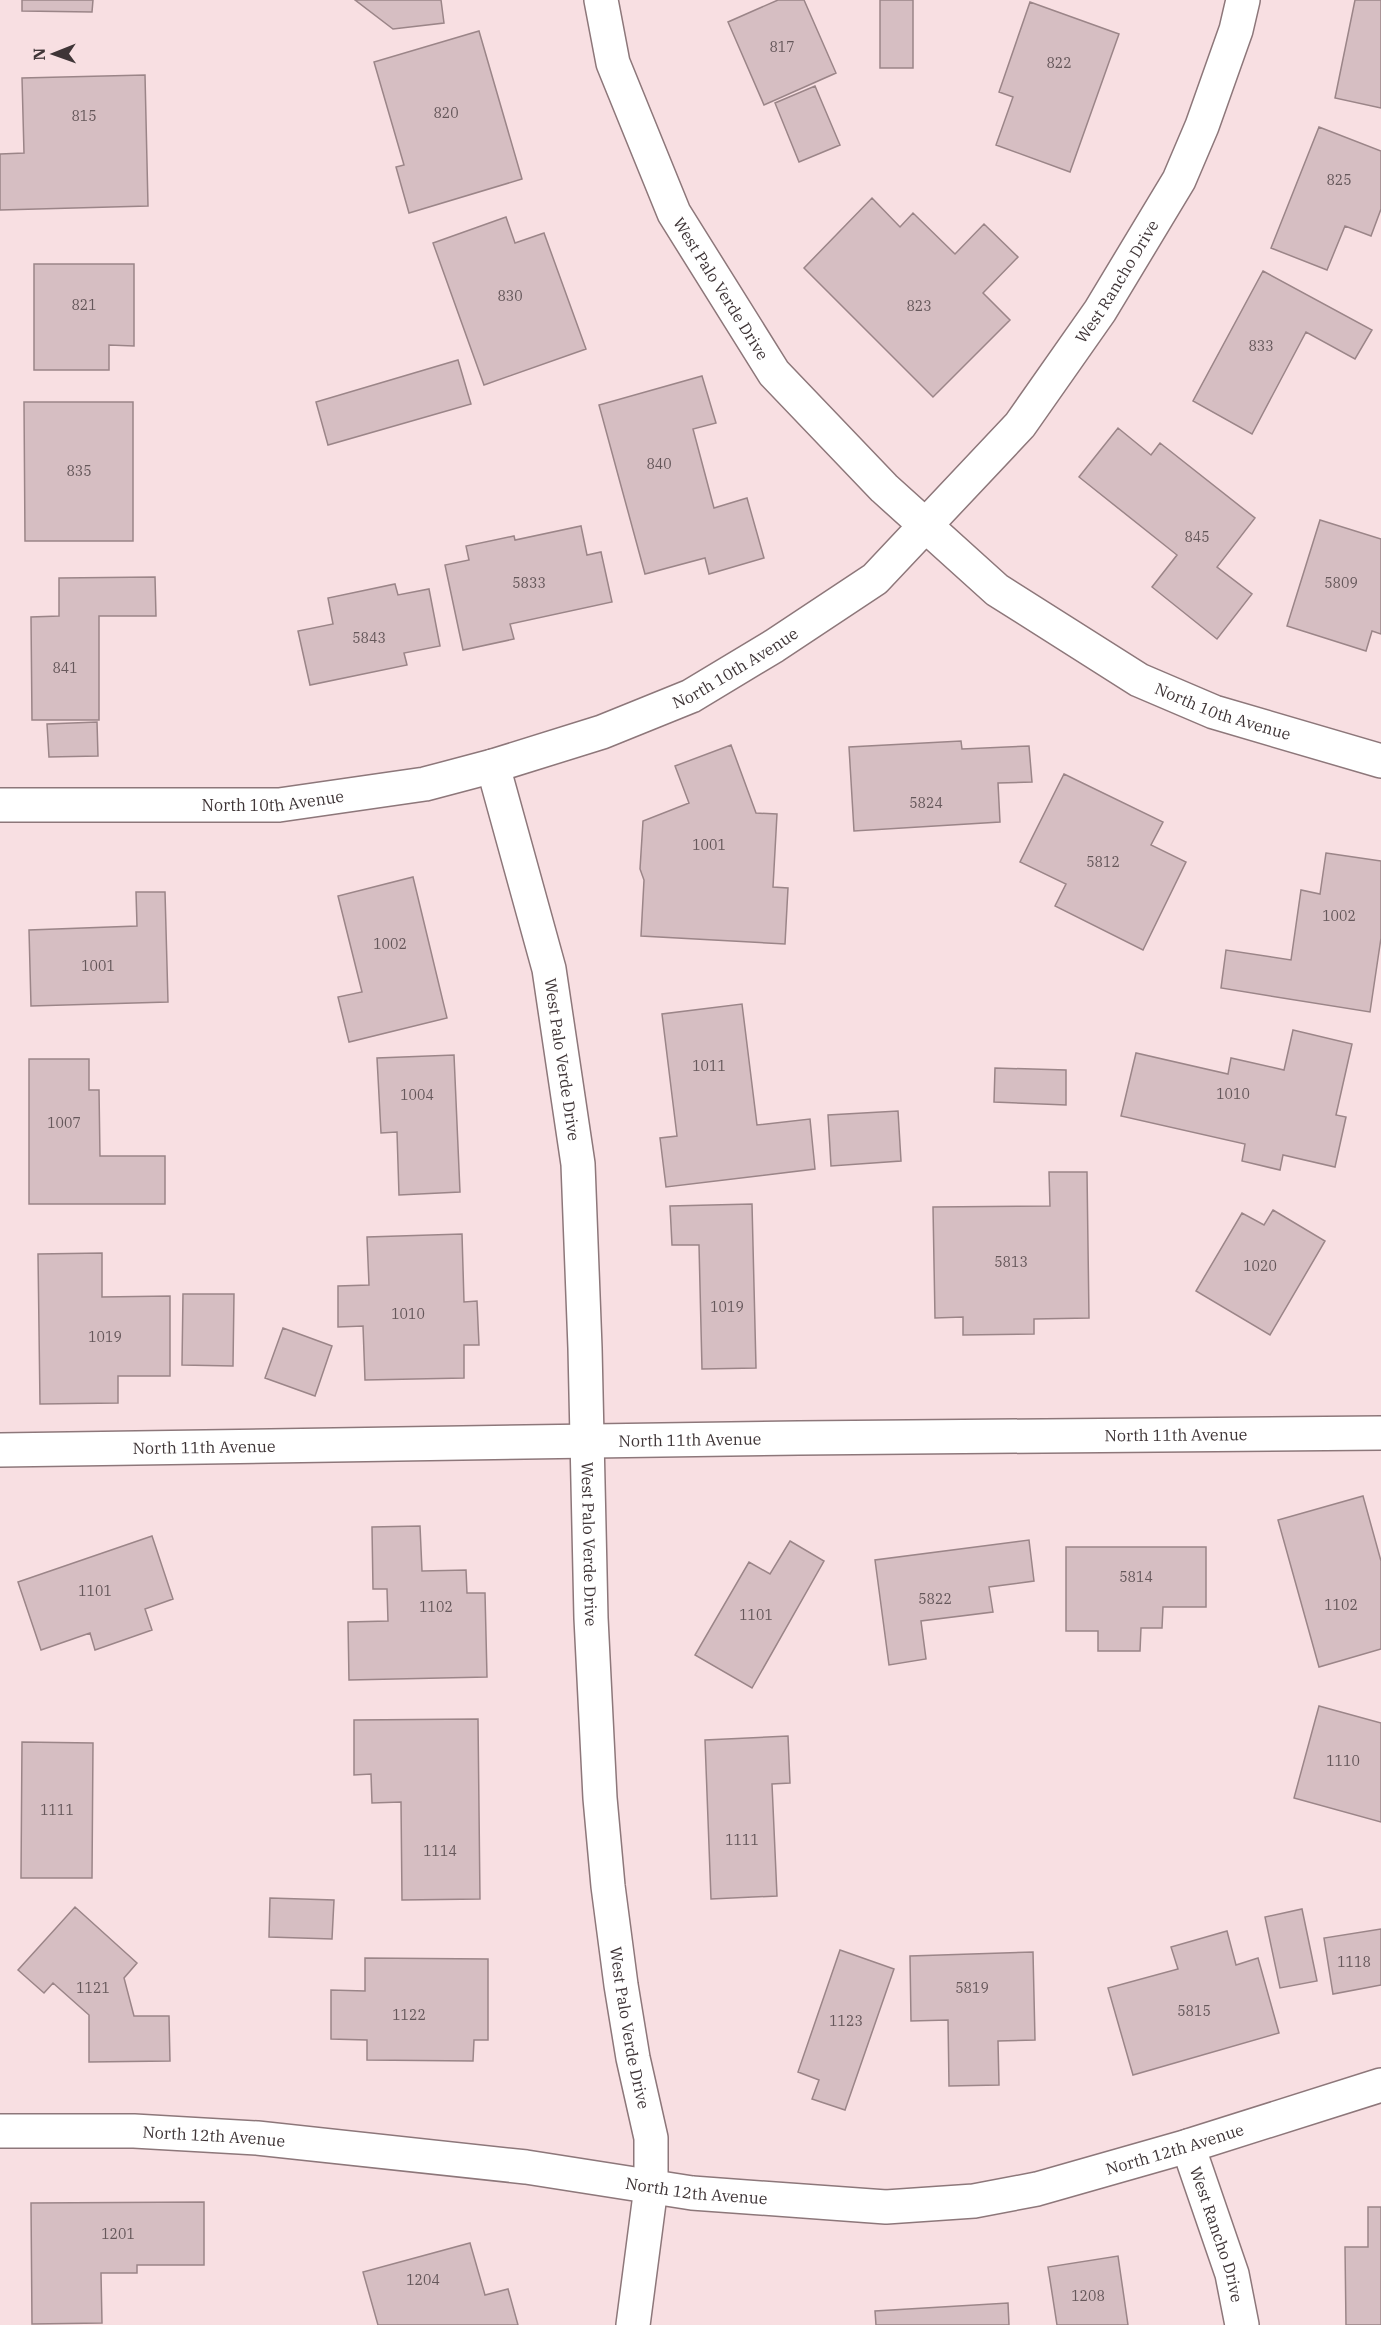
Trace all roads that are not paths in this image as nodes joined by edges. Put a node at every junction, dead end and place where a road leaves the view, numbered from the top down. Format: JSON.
{"nodes":[{"id":1,"x":601,"y":0,"type":"edge"},
{"id":2,"x":1243,"y":0,"type":"edge"},
{"id":3,"x":927,"y":526,"type":"junction"},
{"id":4,"x":1381,"y":761,"type":"edge"},
{"id":5,"x":493,"y":766,"type":"junction"},
{"id":6,"x":0,"y":805,"type":"edge"},
{"id":7,"x":1381,"y":1433,"type":"edge"},
{"id":8,"x":587,"y":1442,"type":"junction"},
{"id":9,"x":0,"y":1450,"type":"edge"},
{"id":10,"x":1381,"y":2085,"type":"edge"},
{"id":11,"x":0,"y":2131,"type":"edge"},
{"id":12,"x":1188,"y":2146,"type":"junction"},
{"id":13,"x":651,"y":2187,"type":"junction"},
{"id":14,"x":633,"y":2325,"type":"edge"},
{"id":15,"x":1242,"y":2325,"type":"edge"}],
"edges":[{"from":1,"to":3,"type":"street","name":"West Palo Verde Drive"},
{"from":2,"to":3,"type":"street","name":"West Rancho Drive"},
{"from":3,"to":4,"type":"street","name":"North 10th Avenue"},
{"from":3,"to":5,"type":"street","name":"North 10th Avenue"},
{"from":5,"to":6,"type":"street","name":"North 10th Avenue"},
{"from":5,"to":8,"type":"street","name":"West Palo Verde Drive"},
{"from":7,"to":8,"type":"street","name":"North 11th Avenue"},
{"from":8,"to":9,"type":"street","name":"North 11th Avenue"},
{"from":8,"to":13,"type":"street","name":"West Palo Verde Drive"},
{"from":10,"to":12,"type":"street","name":"North 12th Avenue"},
{"from":11,"to":13,"type":"street","name":"North 12th Avenue"},
{"from":12,"to":13,"type":"street","name":"North 12th Avenue"},
{"from":12,"to":15,"type":"street","name":"West Rancho Drive"},
{"from":13,"to":14,"type":"street","name":"West Palo Verde Drive"}]}
